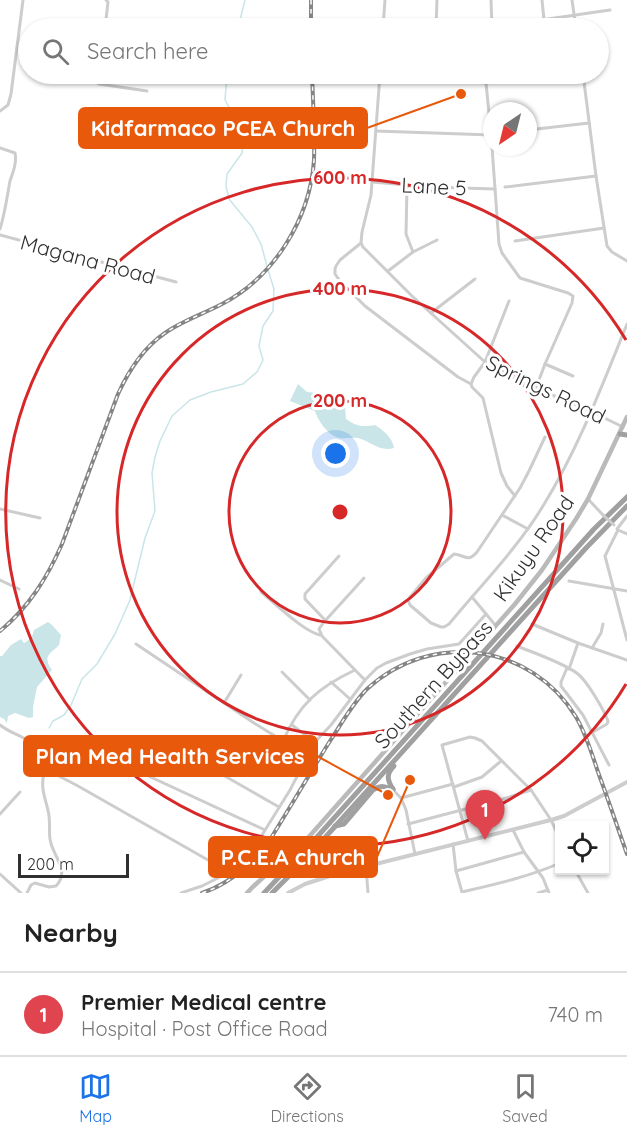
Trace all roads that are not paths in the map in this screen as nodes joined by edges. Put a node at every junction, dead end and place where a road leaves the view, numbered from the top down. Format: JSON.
{"nodes":[{"id":1,"x":22,"y":0,"type":"edge"},
{"id":2,"x":106,"y":0,"type":"edge"},
{"id":3,"x":384,"y":0,"type":"edge"},
{"id":4,"x":438,"y":0,"type":"edge"},
{"id":5,"x":491,"y":0,"type":"edge"},
{"id":6,"x":542,"y":0,"type":"edge"},
{"id":7,"x":572,"y":0,"type":"edge"},
{"id":8,"x":610,"y":10,"type":"dead end"},
{"id":9,"x":574,"y":15,"type":"junction"},
{"id":10,"x":20,"y":18,"type":"edge"},
{"id":11,"x":107,"y":18,"type":"edge"},
{"id":12,"x":383,"y":18,"type":"edge"},
{"id":13,"x":437,"y":18,"type":"edge"},
{"id":14,"x":492,"y":18,"type":"edge"},
{"id":15,"x":544,"y":18,"type":"edge"},
{"id":16,"x":556,"y":18,"type":"edge"},
{"id":17,"x":574,"y":18,"type":"edge"},
{"id":18,"x":18,"y":34,"type":"edge"},
{"id":19,"x":99,"y":84,"type":"edge"},
{"id":20,"x":379,"y":84,"type":"edge"},
{"id":21,"x":486,"y":84,"type":"edge"},
{"id":22,"x":584,"y":84,"type":"edge"},
{"id":23,"x":147,"y":92,"type":"dead end"},
{"id":24,"x":488,"y":102,"type":"edge"},
{"id":25,"x":0,"y":111,"type":"edge"},
{"id":26,"x":589,"y":123,"type":"junction"},
{"id":27,"x":537,"y":129,"type":"edge"},
{"id":28,"x":376,"y":131,"type":"junction"},
{"id":29,"x":483,"y":135,"type":"edge"},
{"id":30,"x":0,"y":148,"type":"edge"},
{"id":31,"x":493,"y":156,"type":"edge"},
{"id":32,"x":596,"y":176,"type":"junction"},
{"id":33,"x":372,"y":182,"type":"junction"},
{"id":34,"x":407,"y":186,"type":"junction"},
{"id":35,"x":506,"y":187,"type":"dead end"},
{"id":36,"x":495,"y":189,"type":"junction"},
{"id":37,"x":604,"y":228,"type":"junction"},
{"id":38,"x":0,"y":229,"type":"edge"},
{"id":39,"x":0,"y":235,"type":"edge"},
{"id":40,"x":437,"y":240,"type":"dead end"},
{"id":41,"x":514,"y":241,"type":"dead end"},
{"id":42,"x":361,"y":243,"type":"junction"},
{"id":43,"x":413,"y":252,"type":"junction"},
{"id":44,"x":627,"y":261,"type":"edge"},
{"id":45,"x":388,"y":271,"type":"junction"},
{"id":46,"x":475,"y":279,"type":"dead end"},
{"id":47,"x":176,"y":282,"type":"dead end"},
{"id":48,"x":509,"y":301,"type":"dead end"},
{"id":49,"x":431,"y":313,"type":"junction"},
{"id":50,"x":627,"y":324,"type":"edge"},
{"id":51,"x":485,"y":362,"type":"junction"},
{"id":52,"x":545,"y":364,"type":"junction"},
{"id":53,"x":573,"y":376,"type":"dead end"},
{"id":54,"x":471,"y":384,"type":"junction"},
{"id":55,"x":537,"y":388,"type":"junction"},
{"id":56,"x":592,"y":412,"type":"junction"},
{"id":57,"x":627,"y":417,"type":"edge"},
{"id":58,"x":623,"y":427,"type":"junction"},
{"id":59,"x":620,"y":434,"type":"junction"},
{"id":60,"x":627,"y":435,"type":"edge"},
{"id":61,"x":545,"y":437,"type":"dead end"},
{"id":62,"x":515,"y":496,"type":"junction"},
{"id":63,"x":627,"y":497,"type":"edge"},
{"id":64,"x":588,"y":499,"type":"junction"},
{"id":65,"x":627,"y":506,"type":"edge"},
{"id":66,"x":0,"y":509,"type":"edge"},
{"id":67,"x":502,"y":515,"type":"junction"},
{"id":68,"x":627,"y":516,"type":"edge"},
{"id":69,"x":40,"y":518,"type":"dead end"},
{"id":70,"x":616,"y":528,"type":"junction"},
{"id":71,"x":528,"y":529,"type":"junction"},
{"id":72,"x":627,"y":534,"type":"edge"},
{"id":73,"x":339,"y":556,"type":"dead end"},
{"id":74,"x":364,"y":578,"type":"dead end"},
{"id":75,"x":0,"y":580,"type":"edge"},
{"id":76,"x":569,"y":581,"type":"dead end"},
{"id":77,"x":19,"y":589,"type":"dead end"},
{"id":78,"x":613,"y":590,"type":"junction"},
{"id":79,"x":627,"y":591,"type":"edge"},
{"id":80,"x":261,"y":592,"type":"dead end"},
{"id":81,"x":471,"y":597,"type":"junction"},
{"id":82,"x":486,"y":614,"type":"junction"},
{"id":83,"x":325,"y":620,"type":"junction"},
{"id":84,"x":532,"y":624,"type":"dead end"},
{"id":85,"x":603,"y":624,"type":"dead end"},
{"id":86,"x":496,"y":626,"type":"junction"},
{"id":87,"x":322,"y":636,"type":"junction"},
{"id":88,"x":627,"y":640,"type":"edge"},
{"id":89,"x":578,"y":643,"type":"junction"},
{"id":90,"x":136,"y":644,"type":"dead end"},
{"id":91,"x":517,"y":646,"type":"dead end"},
{"id":92,"x":592,"y":648,"type":"junction"},
{"id":93,"x":627,"y":660,"type":"edge"},
{"id":94,"x":568,"y":669,"type":"junction"},
{"id":95,"x":355,"y":670,"type":"junction"},
{"id":96,"x":282,"y":672,"type":"dead end"},
{"id":97,"x":241,"y":675,"type":"dead end"},
{"id":98,"x":365,"y":680,"type":"junction"},
{"id":99,"x":331,"y":682,"type":"junction"},
{"id":100,"x":350,"y":699,"type":"junction"},
{"id":101,"x":310,"y":700,"type":"junction"},
{"id":102,"x":224,"y":703,"type":"junction"},
{"id":103,"x":0,"y":725,"type":"edge"},
{"id":104,"x":292,"y":725,"type":"junction"},
{"id":105,"x":592,"y":732,"type":"junction"},
{"id":106,"x":414,"y":738,"type":"junction"},
{"id":107,"x":283,"y":741,"type":"junction"},
{"id":108,"x":315,"y":742,"type":"junction"},
{"id":109,"x":306,"y":757,"type":"junction"},
{"id":110,"x":501,"y":760,"type":"junction"},
{"id":111,"x":116,"y":761,"type":"dead end"},
{"id":112,"x":609,"y":765,"type":"dead end"},
{"id":113,"x":274,"y":767,"type":"dead end"},
{"id":114,"x":45,"y":768,"type":"junction"},
{"id":115,"x":216,"y":771,"type":"dead end"},
{"id":116,"x":627,"y":782,"type":"edge"},
{"id":117,"x":453,"y":785,"type":"junction"},
{"id":118,"x":393,"y":790,"type":"junction"},
{"id":119,"x":531,"y":790,"type":"junction"},
{"id":120,"x":20,"y":792,"type":"dead end"},
{"id":121,"x":401,"y":798,"type":"junction"},
{"id":122,"x":279,"y":807,"type":"junction"},
{"id":123,"x":460,"y":810,"type":"junction"},
{"id":124,"x":0,"y":814,"type":"edge"},
{"id":125,"x":551,"y":820,"type":"junction"},
{"id":126,"x":408,"y":824,"type":"junction"},
{"id":127,"x":335,"y":826,"type":"junction"},
{"id":128,"x":555,"y":828,"type":"edge"},
{"id":129,"x":512,"y":829,"type":"junction"},
{"id":130,"x":265,"y":830,"type":"junction"},
{"id":131,"x":468,"y":841,"type":"junction"},
{"id":132,"x":453,"y":844,"type":"junction"},
{"id":133,"x":524,"y":852,"type":"junction"},
{"id":134,"x":415,"y":854,"type":"junction"},
{"id":135,"x":555,"y":865,"type":"edge"},
{"id":136,"x":366,"y":866,"type":"junction"},
{"id":137,"x":456,"y":871,"type":"junction"},
{"id":138,"x":539,"y":872,"type":"junction"},
{"id":139,"x":228,"y":873,"type":"junction"},
{"id":140,"x":0,"y":874,"type":"edge"},
{"id":141,"x":578,"y":875,"type":"edge"},
{"id":142,"x":549,"y":892,"type":"edge"},
{"id":143,"x":21,"y":893,"type":"edge"},
{"id":144,"x":27,"y":893,"type":"edge"},
{"id":145,"x":181,"y":893,"type":"edge"},
{"id":146,"x":247,"y":893,"type":"edge"},
{"id":147,"x":264,"y":893,"type":"edge"},
{"id":148,"x":272,"y":893,"type":"edge"},
{"id":149,"x":288,"y":893,"type":"edge"},
{"id":150,"x":368,"y":893,"type":"edge"},
{"id":151,"x":462,"y":893,"type":"edge"},
{"id":152,"x":538,"y":893,"type":"edge"},
{"id":153,"x":588,"y":893,"type":"edge"}],
"edges":[{"from":1,"to":10,"type":"street"},
{"from":2,"to":11,"type":"street"},
{"from":3,"to":12,"type":"street"},
{"from":4,"to":13,"type":"street"},
{"from":5,"to":14,"type":"street"},
{"from":6,"to":15,"type":"street"},
{"from":7,"to":9,"type":"street"},
{"from":8,"to":9,"type":"street"},
{"from":9,"to":16,"type":"street"},
{"from":9,"to":17,"type":"street"},
{"from":18,"to":25,"type":"street"},
{"from":19,"to":23,"type":"street"},
{"from":20,"to":28,"type":"street"},
{"from":21,"to":24,"type":"street"},
{"from":22,"to":26,"type":"street"},
{"from":26,"to":27,"type":"street"},
{"from":26,"to":32,"type":"street"},
{"from":28,"to":29,"type":"street"},
{"from":28,"to":33,"type":"street"},
{"from":30,"to":38,"type":"street"},
{"from":31,"to":36,"type":"street"},
{"from":32,"to":35,"type":"street"},
{"from":32,"to":37,"type":"street"},
{"from":33,"to":34,"type":"street","name":"Lane 5"},
{"from":33,"to":42,"type":"street"},
{"from":34,"to":36,"type":"street","name":"Lane 5"},
{"from":34,"to":43,"type":"street"},
{"from":36,"to":52,"type":"street"},
{"from":37,"to":41,"type":"street"},
{"from":37,"to":44,"type":"street"},
{"from":39,"to":47,"type":"street","name":"Magana Road"},
{"from":40,"to":43,"type":"street"},
{"from":42,"to":45,"type":"street","name":"Springs Road"},
{"from":42,"to":54,"type":"street"},
{"from":43,"to":45,"type":"street"},
{"from":45,"to":49,"type":"street","name":"Springs Road"},
{"from":46,"to":49,"type":"street"},
{"from":48,"to":51,"type":"street"},
{"from":49,"to":51,"type":"street","name":"Springs Road"},
{"from":50,"to":56,"type":"street"},
{"from":51,"to":54,"type":"street"},
{"from":51,"to":55,"type":"street","name":"Springs Road"},
{"from":52,"to":53,"type":"street"},
{"from":52,"to":55,"type":"street"},
{"from":54,"to":62,"type":"street"},
{"from":55,"to":56,"type":"street","name":"Springs Road"},
{"from":56,"to":58,"type":"street","name":"Springs Road"},
{"from":56,"to":71,"type":"street"},
{"from":57,"to":58,"type":"main road","name":"Kikuyu Road"},
{"from":58,"to":59,"type":"main road","name":"Kikuyu Road"},
{"from":59,"to":60,"type":"highway"},
{"from":59,"to":64,"type":"main road","name":"Kikuyu Road"},
{"from":61,"to":62,"type":"street"},
{"from":62,"to":67,"type":"street"},
{"from":63,"to":147,"type":"highway","name":"Southern Bypass"},
{"from":64,"to":70,"type":"street","bridge":true},
{"from":64,"to":86,"type":"main road","name":"Kikuyu Road"},
{"from":65,"to":106,"type":"highway","name":"Southern Bypass"},
{"from":66,"to":69,"type":"street"},
{"from":67,"to":71,"type":"street"},
{"from":67,"to":81,"type":"street"},
{"from":68,"to":70,"type":"street"},
{"from":70,"to":72,"type":"street"},
{"from":70,"to":78,"type":"street"},
{"from":71,"to":81,"type":"street"},
{"from":73,"to":83,"type":"street"},
{"from":74,"to":83,"type":"street"},
{"from":75,"to":77,"type":"street"},
{"from":76,"to":78,"type":"street"},
{"from":78,"to":79,"type":"street"},
{"from":78,"to":88,"type":"street"},
{"from":80,"to":87,"type":"street"},
{"from":81,"to":82,"type":"street"},
{"from":82,"to":86,"type":"street"},
{"from":82,"to":98,"type":"street"},
{"from":83,"to":87,"type":"street"},
{"from":84,"to":89,"type":"street"},
{"from":85,"to":92,"type":"street"},
{"from":86,"to":146,"type":"main road","name":"Kikuyu Road"},
{"from":87,"to":95,"type":"street"},
{"from":89,"to":92,"type":"street"},
{"from":89,"to":94,"type":"street"},
{"from":90,"to":102,"type":"street"},
{"from":91,"to":94,"type":"street"},
{"from":92,"to":93,"type":"street"},
{"from":94,"to":105,"type":"street"},
{"from":94,"to":105,"type":"street"},
{"from":95,"to":98,"type":"street"},
{"from":95,"to":99,"type":"street"},
{"from":96,"to":101,"type":"street"},
{"from":97,"to":102,"type":"street"},
{"from":98,"to":100,"type":"street"},
{"from":99,"to":100,"type":"street"},
{"from":99,"to":101,"type":"street"},
{"from":100,"to":108,"type":"street"},
{"from":101,"to":104,"type":"street"},
{"from":102,"to":107,"type":"street"},
{"from":103,"to":114,"type":"street"},
{"from":104,"to":107,"type":"street"},
{"from":104,"to":108,"type":"street"},
{"from":105,"to":112,"type":"street"},
{"from":106,"to":118,"type":"highway"},
{"from":106,"to":127,"type":"highway","name":"Southern Bypass"},
{"from":107,"to":109,"type":"street"},
{"from":107,"to":113,"type":"street"},
{"from":108,"to":109,"type":"street"},
{"from":109,"to":122,"type":"street"},
{"from":110,"to":117,"type":"street"},
{"from":110,"to":117,"type":"street"},
{"from":110,"to":119,"type":"street"},
{"from":111,"to":130,"type":"street"},
{"from":114,"to":139,"type":"street"},
{"from":114,"to":144,"type":"street"},
{"from":115,"to":122,"type":"street"},
{"from":116,"to":125,"type":"street"},
{"from":117,"to":121,"type":"street"},
{"from":117,"to":123,"type":"street"},
{"from":118,"to":121,"type":"street"},
{"from":118,"to":127,"type":"highway"},
{"from":119,"to":123,"type":"street"},
{"from":119,"to":125,"type":"street"},
{"from":120,"to":124,"type":"street"},
{"from":121,"to":126,"type":"street"},
{"from":122,"to":130,"type":"street"},
{"from":123,"to":126,"type":"street"},
{"from":123,"to":131,"type":"street"},
{"from":125,"to":128,"type":"street"},
{"from":125,"to":129,"type":"street"},
{"from":126,"to":134,"type":"street"},
{"from":127,"to":148,"type":"highway","name":"Southern Bypass"},
{"from":129,"to":131,"type":"street"},
{"from":129,"to":133,"type":"street"},
{"from":130,"to":139,"type":"street"},
{"from":131,"to":132,"type":"street"},
{"from":132,"to":134,"type":"street"},
{"from":132,"to":137,"type":"street"},
{"from":133,"to":137,"type":"street"},
{"from":133,"to":138,"type":"street"},
{"from":134,"to":136,"type":"street"},
{"from":135,"to":138,"type":"street"},
{"from":136,"to":149,"type":"street"},
{"from":136,"to":150,"type":"street"},
{"from":137,"to":151,"type":"street"},
{"from":138,"to":142,"type":"street"},
{"from":138,"to":151,"type":"street"},
{"from":139,"to":145,"type":"street"},
{"from":140,"to":143,"type":"street"},
{"from":141,"to":153,"type":"street"},
{"from":142,"to":152,"type":"street"}]}
